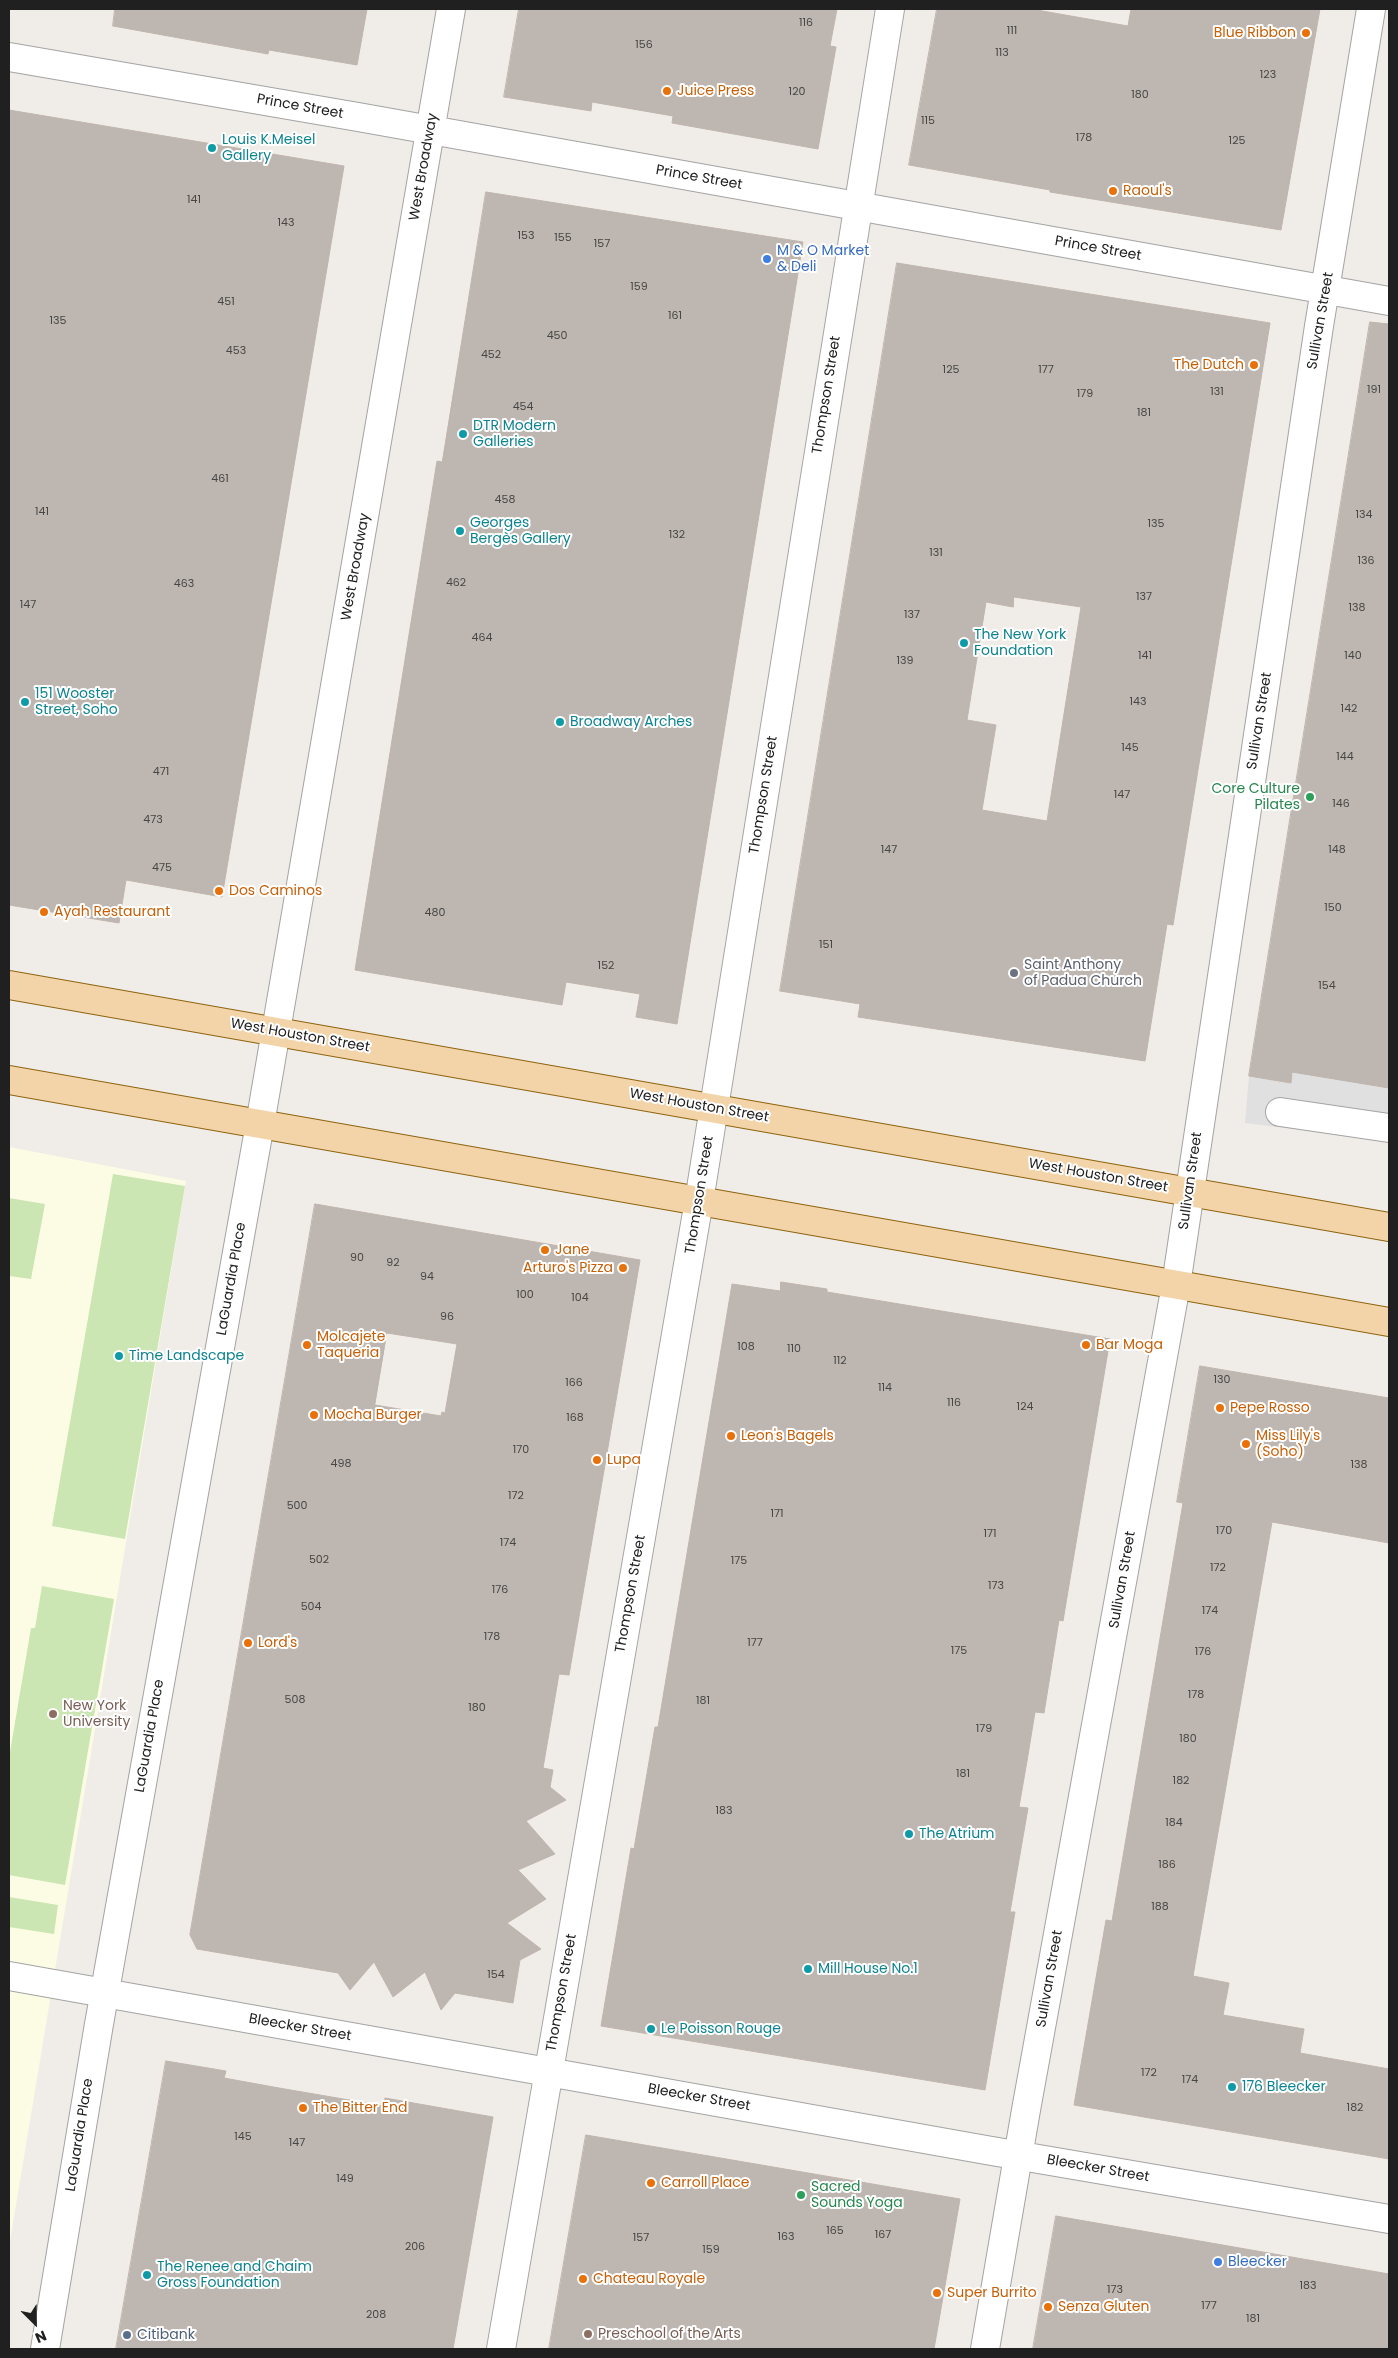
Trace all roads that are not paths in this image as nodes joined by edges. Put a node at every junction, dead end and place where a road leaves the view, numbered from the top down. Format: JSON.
{"nodes":[{"id":1,"x":452,"y":9,"type":"edge"},
{"id":2,"x":890,"y":9,"type":"edge"},
{"id":3,"x":1371,"y":9,"type":"edge"},
{"id":4,"x":9,"y":56,"type":"edge"},
{"id":5,"x":430,"y":130,"type":"junction"},
{"id":6,"x":858,"y":206,"type":"junction"},
{"id":7,"x":1326,"y":290,"type":"junction"},
{"id":8,"x":1389,"y":301,"type":"edge"},
{"id":9,"x":9,"y":985,"type":"edge"},
{"id":10,"x":275,"y":1031,"type":"junction"},
{"id":11,"x":9,"y":1080,"type":"edge"},
{"id":12,"x":714,"y":1109,"type":"junction"},
{"id":13,"x":1280,"y":1112,"type":"dead end"},
{"id":14,"x":260,"y":1124,"type":"junction"},
{"id":15,"x":1389,"y":1128,"type":"edge"},
{"id":16,"x":1190,"y":1192,"type":"junction"},
{"id":17,"x":699,"y":1202,"type":"junction"},
{"id":18,"x":1389,"y":1227,"type":"edge"},
{"id":19,"x":1176,"y":1285,"type":"junction"},
{"id":20,"x":1389,"y":1322,"type":"edge"},
{"id":21,"x":9,"y":1976,"type":"edge"},
{"id":22,"x":104,"y":1993,"type":"junction"},
{"id":23,"x":549,"y":2072,"type":"junction"},
{"id":24,"x":1018,"y":2155,"type":"junction"},
{"id":25,"x":1389,"y":2218,"type":"edge"},
{"id":26,"x":45,"y":2349,"type":"edge"},
{"id":27,"x":501,"y":2349,"type":"edge"},
{"id":28,"x":985,"y":2349,"type":"edge"}],
"edges":[{"from":1,"to":5,"type":"street","name":"West Broadway"},
{"from":2,"to":6,"type":"street","name":"Thompson Street"},
{"from":3,"to":7,"type":"street","name":"Sullivan Street"},
{"from":4,"to":5,"type":"street","name":"Prince Street"},
{"from":5,"to":6,"type":"street","name":"Prince Street"},
{"from":5,"to":10,"type":"street","name":"West Broadway"},
{"from":6,"to":7,"type":"street","name":"Prince Street"},
{"from":6,"to":12,"type":"street","name":"Thompson Street"},
{"from":7,"to":8,"type":"street","name":"Prince Street"},
{"from":7,"to":16,"type":"street","name":"Sullivan Street"},
{"from":9,"to":10,"type":"main road","name":"West Houston Street"},
{"from":10,"to":12,"type":"main road","name":"West Houston Street"},
{"from":10,"to":14,"type":"street","name":"West Broadway"},
{"from":11,"to":14,"type":"main road"},
{"from":12,"to":16,"type":"main road","name":"West Houston Street"},
{"from":12,"to":17,"type":"street","name":"Thompson Street"},
{"from":13,"to":15,"type":"street"},
{"from":14,"to":17,"type":"main road"},
{"from":14,"to":22,"type":"street","name":"LaGuardia Place"},
{"from":16,"to":18,"type":"main road","name":"West Houston Street"},
{"from":16,"to":19,"type":"street","name":"Sullivan Street"},
{"from":17,"to":19,"type":"main road"},
{"from":17,"to":23,"type":"street","name":"Thompson Street"},
{"from":19,"to":20,"type":"main road"},
{"from":19,"to":24,"type":"street","name":"Sullivan Street"},
{"from":21,"to":22,"type":"street","name":"Bleecker Street"},
{"from":22,"to":23,"type":"street","name":"Bleecker Street"},
{"from":22,"to":26,"type":"street","name":"LaGuardia Place"},
{"from":23,"to":24,"type":"street","name":"Bleecker Street"},
{"from":23,"to":27,"type":"street","name":"Thompson Street"},
{"from":24,"to":25,"type":"street","name":"Bleecker Street"},
{"from":24,"to":28,"type":"street","name":"Sullivan Street"}]}
